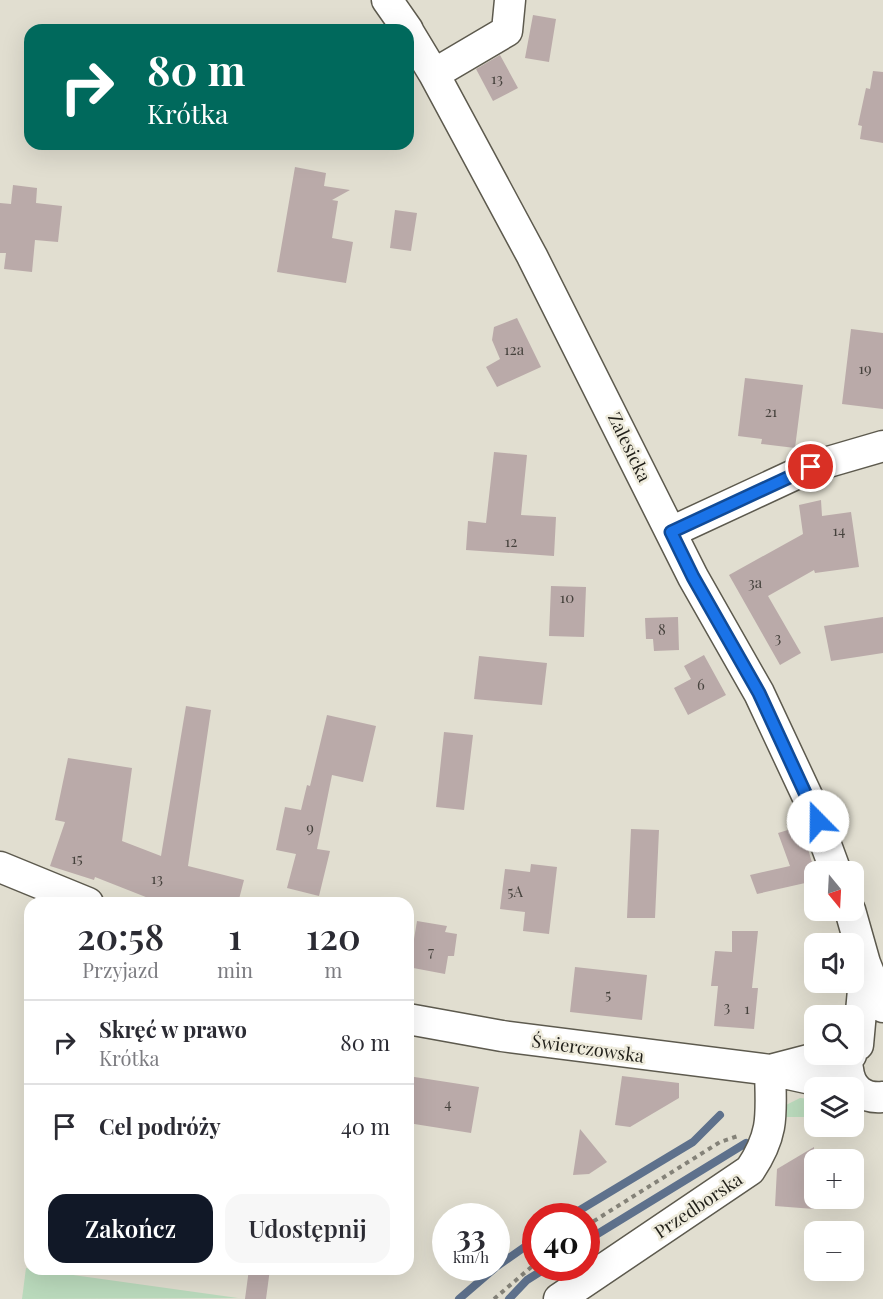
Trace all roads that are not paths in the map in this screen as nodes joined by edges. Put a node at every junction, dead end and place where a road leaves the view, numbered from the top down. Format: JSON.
{"nodes":[{"id":1,"x":387,"y":0,"type":"edge"},
{"id":2,"x":510,"y":0,"type":"edge"},
{"id":3,"x":404,"y":24,"type":"edge"},
{"id":4,"x":414,"y":40,"type":"edge"},
{"id":5,"x":434,"y":74,"type":"junction"},
{"id":6,"x":883,"y":446,"type":"edge"},
{"id":7,"x":671,"y":532,"type":"junction"},
{"id":8,"x":832,"y":861,"type":"edge"},
{"id":9,"x":0,"y":867,"type":"edge"},
{"id":10,"x":73,"y":897,"type":"edge"},
{"id":11,"x":855,"y":921,"type":"edge"},
{"id":12,"x":874,"y":960,"type":"edge"},
{"id":13,"x":883,"y":1006,"type":"edge"},
{"id":14,"x":414,"y":1020,"type":"edge"},
{"id":15,"x":864,"y":1027,"type":"edge"},
{"id":16,"x":804,"y":1061,"type":"edge"},
{"id":17,"x":852,"y":1065,"type":"edge"},
{"id":18,"x":770,"y":1070,"type":"junction"},
{"id":19,"x":868,"y":1093,"type":"edge"},
{"id":20,"x":559,"y":1299,"type":"edge"}],
"edges":[{"from":1,"to":3,"type":"street","name":"Zalesicka"},
{"from":2,"to":5,"type":"street"},
{"from":4,"to":5,"type":"street","name":"Zalesicka"},
{"from":5,"to":7,"type":"street","name":"Zalesicka"},
{"from":6,"to":7,"type":"street"},
{"from":7,"to":8,"type":"street","name":"Zalesicka"},
{"from":9,"to":10,"type":"street"},
{"from":11,"to":12,"type":"street"},
{"from":12,"to":13,"type":"street"},
{"from":12,"to":15,"type":"street"},
{"from":14,"to":18,"type":"street","name":"Świerczowska"},
{"from":16,"to":18,"type":"street","name":"Świerczowska"},
{"from":17,"to":19,"type":"street"},
{"from":18,"to":19,"type":"street","name":"Świerczowska"},
{"from":18,"to":20,"type":"street","name":"Przedborska"}]}
